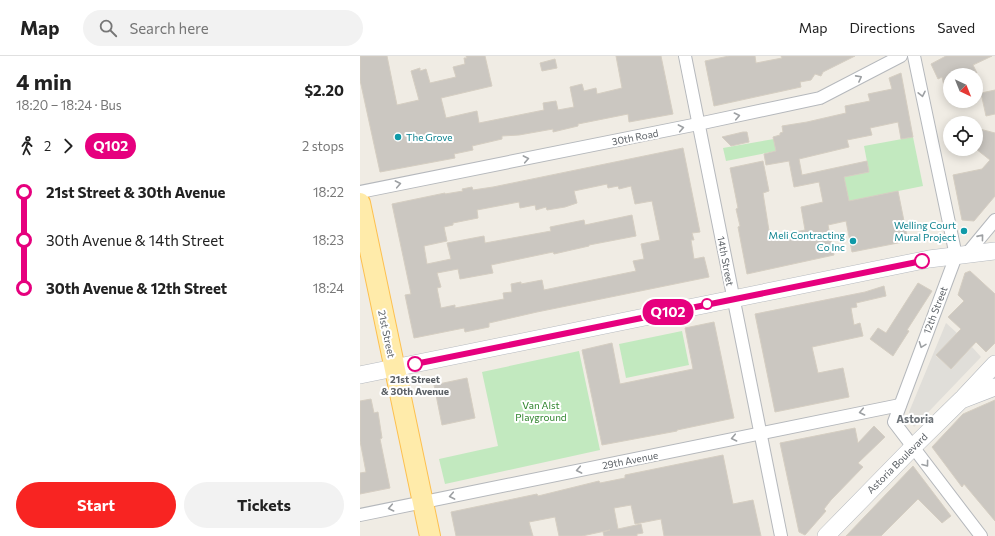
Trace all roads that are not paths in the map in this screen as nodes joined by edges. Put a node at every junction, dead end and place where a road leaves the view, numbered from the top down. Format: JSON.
{"nodes":[{"id":1,"x":685,"y":56,"type":"edge"},
{"id":2,"x":901,"y":56,"type":"edge"},
{"id":3,"x":914,"y":56,"type":"edge"},
{"id":4,"x":698,"y":124,"type":"junction"},
{"id":5,"x":360,"y":192,"type":"edge"},
{"id":6,"x":360,"y":203,"type":"edge"},
{"id":7,"x":995,"y":220,"type":"edge"},
{"id":8,"x":995,"y":251,"type":"edge"},
{"id":9,"x":961,"y":255,"type":"junction"},
{"id":10,"x":733,"y":298,"type":"junction"},
{"id":11,"x":995,"y":364,"type":"edge"},
{"id":12,"x":394,"y":368,"type":"junction"},
{"id":13,"x":360,"y":375,"type":"edge"},
{"id":14,"x":995,"y":387,"type":"edge"},
{"id":15,"x":961,"y":400,"type":"junction"},
{"id":16,"x":900,"y":405,"type":"junction"},
{"id":17,"x":760,"y":433,"type":"junction"},
{"id":18,"x":913,"y":446,"type":"junction"},
{"id":19,"x":423,"y":502,"type":"junction"},
{"id":20,"x":360,"y":515,"type":"edge"},
{"id":21,"x":430,"y":536,"type":"edge"},
{"id":22,"x":781,"y":536,"type":"edge"},
{"id":23,"x":826,"y":536,"type":"edge"},
{"id":24,"x":981,"y":536,"type":"edge"}],
"edges":[{"from":1,"to":4,"type":"street","name":"14th Street"},
{"from":4,"to":2,"type":"street","name":"30th Road","one_way":true},
{"from":3,"to":9,"type":"street","one_way":true},
{"from":5,"to":4,"type":"street","name":"30th Road","one_way":true},
{"from":4,"to":10,"type":"street","name":"14th Street"},
{"from":6,"to":12,"type":"main road","name":"21st Street"},
{"from":9,"to":7,"type":"street","one_way":true},
{"from":8,"to":9,"type":"street"},
{"from":9,"to":10,"type":"street"},
{"from":9,"to":16,"type":"street","name":"12th Street","one_way":true},
{"from":10,"to":12,"type":"street"},
{"from":10,"to":17,"type":"street","name":"14th Street"},
{"from":11,"to":15,"type":"street"},
{"from":12,"to":13,"type":"street"},
{"from":12,"to":19,"type":"main road","name":"21st Street"},
{"from":14,"to":15,"type":"street","name":"Astoria Boulevard"},
{"from":15,"to":18,"type":"street","name":"Astoria Boulevard"},
{"from":16,"to":17,"type":"street","name":"29th Avenue","one_way":true},
{"from":16,"to":18,"type":"street","name":"12th Street"},
{"from":17,"to":19,"type":"street","name":"29th Avenue","one_way":true},
{"from":17,"to":22,"type":"street","name":"14th Street"},
{"from":18,"to":23,"type":"street","name":"Astoria Boulevard"},
{"from":18,"to":24,"type":"street","name":"12th Street","one_way":true},
{"from":19,"to":20,"type":"street","name":"29th Avenue","one_way":true},
{"from":19,"to":21,"type":"main road","name":"21st Street"}]}
